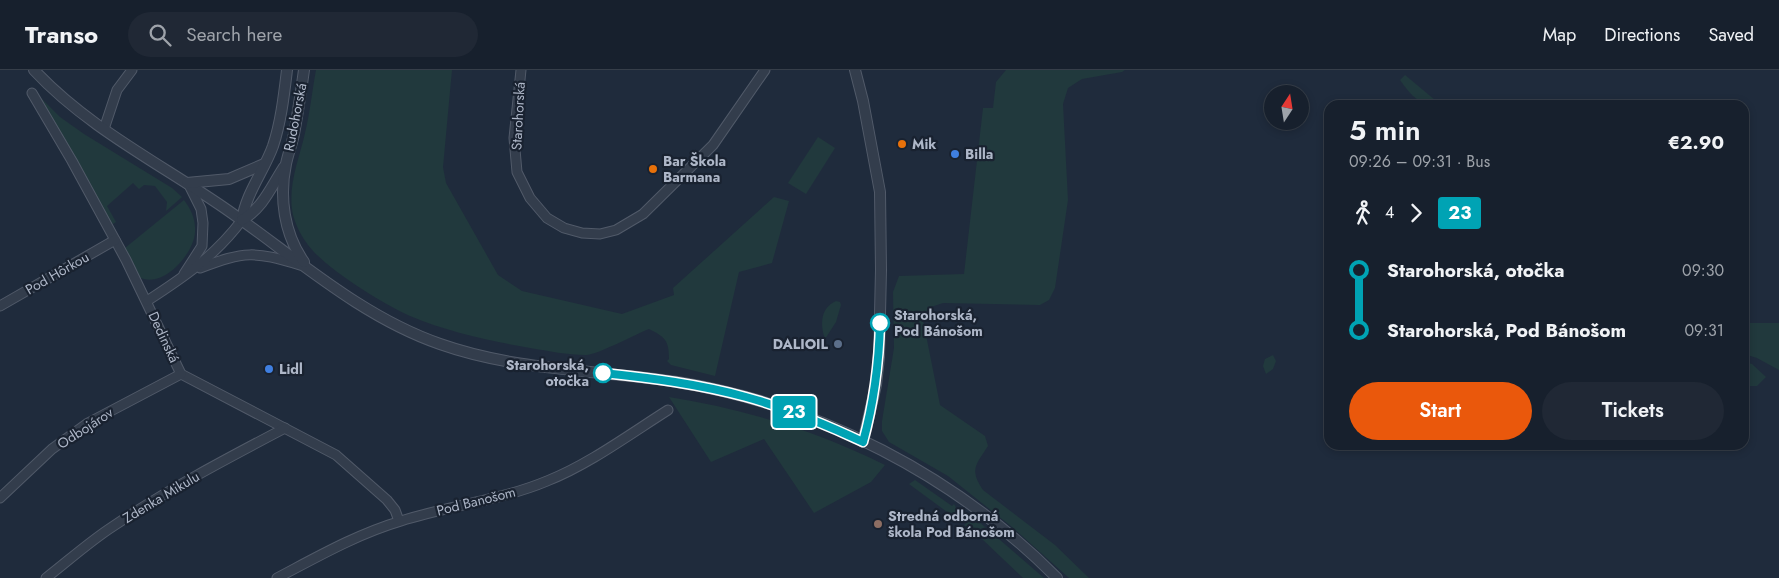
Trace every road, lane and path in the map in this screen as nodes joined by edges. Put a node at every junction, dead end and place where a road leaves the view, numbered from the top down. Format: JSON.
{"nodes":[{"id":1,"x":34,"y":70,"type":"edge"},
{"id":2,"x":132,"y":70,"type":"edge"},
{"id":3,"x":288,"y":70,"type":"edge"},
{"id":4,"x":304,"y":70,"type":"edge"},
{"id":5,"x":521,"y":70,"type":"edge"},
{"id":6,"x":765,"y":70,"type":"edge"},
{"id":7,"x":855,"y":70,"type":"edge"},
{"id":8,"x":32,"y":93,"type":"dead end"},
{"id":9,"x":104,"y":129,"type":"junction"},
{"id":10,"x":264,"y":164,"type":"junction"},
{"id":11,"x":286,"y":164,"type":"junction"},
{"id":12,"x":188,"y":183,"type":"junction"},
{"id":13,"x":242,"y":220,"type":"junction"},
{"id":14,"x":115,"y":240,"type":"junction"},
{"id":15,"x":307,"y":267,"type":"junction"},
{"id":16,"x":195,"y":270,"type":"junction"},
{"id":17,"x":182,"y":278,"type":"junction"},
{"id":18,"x":147,"y":301,"type":"junction"},
{"id":19,"x":0,"y":306,"type":"edge"},
{"id":20,"x":181,"y":374,"type":"junction"},
{"id":21,"x":668,"y":410,"type":"dead end"},
{"id":22,"x":285,"y":428,"type":"junction"},
{"id":23,"x":863,"y":442,"type":"junction"},
{"id":24,"x":0,"y":498,"type":"edge"},
{"id":25,"x":399,"y":521,"type":"junction"},
{"id":26,"x":46,"y":578,"type":"edge"},
{"id":27,"x":277,"y":578,"type":"edge"},
{"id":28,"x":1057,"y":578,"type":"edge"}],
"edges":[{"from":1,"to":9,"type":"street"},
{"from":2,"to":9,"type":"street"},
{"from":3,"to":10,"type":"street","name":"Rudohorská"},
{"from":4,"to":11,"type":"street","name":"Rudohorská"},
{"from":5,"to":6,"type":"street","name":"Starohorská"},
{"from":7,"to":23,"type":"street"},
{"from":8,"to":14,"type":"street","name":"Dedinská"},
{"from":9,"to":12,"type":"street"},
{"from":10,"to":12,"type":"street"},
{"from":10,"to":13,"type":"street","name":"Rudohorská"},
{"from":11,"to":13,"type":"street","name":"Rudohorská"},
{"from":11,"to":15,"type":"street","name":"Rudohorská"},
{"from":12,"to":13,"type":"street"},
{"from":12,"to":17,"type":"street"},
{"from":13,"to":15,"type":"street"},
{"from":13,"to":16,"type":"street"},
{"from":14,"to":18,"type":"street","name":"Dedinská"},
{"from":14,"to":19,"type":"street","name":"Pod Hôrkou"},
{"from":15,"to":16,"type":"street"},
{"from":15,"to":23,"type":"street"},
{"from":16,"to":17,"type":"street"},
{"from":17,"to":18,"type":"street"},
{"from":18,"to":20,"type":"street","name":"Dedinská"},
{"from":20,"to":22,"type":"street","name":"Dedinská"},
{"from":20,"to":24,"type":"street","name":"Odbojárov"},
{"from":21,"to":25,"type":"street","name":"Pod Banošom"},
{"from":22,"to":25,"type":"street","name":"Dedinská"},
{"from":22,"to":26,"type":"street","name":"Zdenka Mikulu"},
{"from":23,"to":28,"type":"street"},
{"from":25,"to":27,"type":"street","name":"Pod Banošom"}]}
